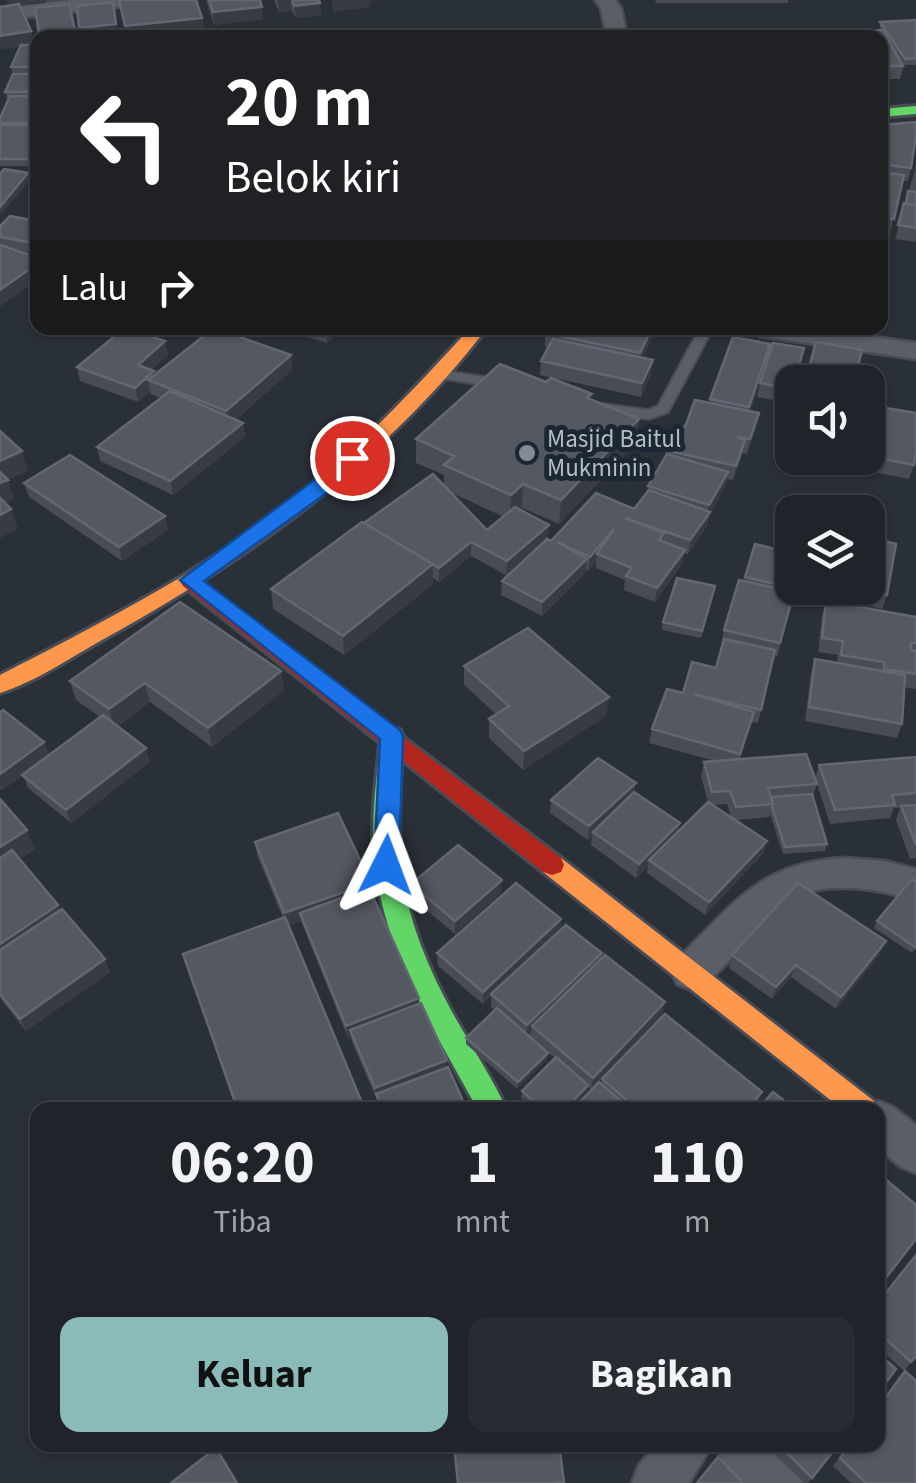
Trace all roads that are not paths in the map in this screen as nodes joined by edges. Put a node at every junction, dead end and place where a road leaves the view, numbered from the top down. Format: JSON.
{"nodes":[{"id":1,"x":124,"y":0,"type":"edge"},
{"id":2,"x":605,"y":0,"type":"edge"},
{"id":3,"x":0,"y":14,"type":"edge"},
{"id":4,"x":615,"y":30,"type":"edge"},
{"id":5,"x":916,"y":110,"type":"edge"},
{"id":6,"x":888,"y":112,"type":"edge"},
{"id":7,"x":473,"y":335,"type":"edge"},
{"id":8,"x":702,"y":335,"type":"edge"},
{"id":9,"x":807,"y":335,"type":"edge"},
{"id":10,"x":916,"y":351,"type":"edge"},
{"id":11,"x":438,"y":374,"type":"junction"},
{"id":12,"x":527,"y":390,"type":"edge"},
{"id":13,"x":585,"y":404,"type":"edge"},
{"id":14,"x":190,"y":580,"type":"junction"},
{"id":15,"x":0,"y":685,"type":"edge"},
{"id":16,"x":392,"y":736,"type":"junction"},
{"id":17,"x":916,"y":885,"type":"edge"},
{"id":18,"x":691,"y":972,"type":"junction"},
{"id":19,"x":489,"y":1102,"type":"edge"},
{"id":20,"x":854,"y":1102,"type":"edge"},
{"id":21,"x":885,"y":1127,"type":"edge"},
{"id":22,"x":916,"y":1152,"type":"edge"},
{"id":23,"x":681,"y":1452,"type":"edge"},
{"id":24,"x":747,"y":1452,"type":"edge"},
{"id":25,"x":657,"y":1483,"type":"edge"},
{"id":26,"x":778,"y":1483,"type":"edge"}],
"edges":[{"from":1,"to":3,"type":"street"},
{"from":2,"to":4,"type":"street"},
{"from":5,"to":6,"type":"main road"},
{"from":7,"to":11,"type":"main road"},
{"from":8,"to":13,"type":"lane"},
{"from":9,"to":10,"type":"street"},
{"from":11,"to":12,"type":"lane"},
{"from":11,"to":14,"type":"main road"},
{"from":14,"to":15,"type":"main road"},
{"from":14,"to":16,"type":"main road"},
{"from":16,"to":18,"type":"main road"},
{"from":16,"to":19,"type":"main road"},
{"from":17,"to":18,"type":"street"},
{"from":18,"to":20,"type":"main road"},
{"from":21,"to":22,"type":"street"},
{"from":23,"to":25,"type":"street"},
{"from":24,"to":26,"type":"street"}]}
